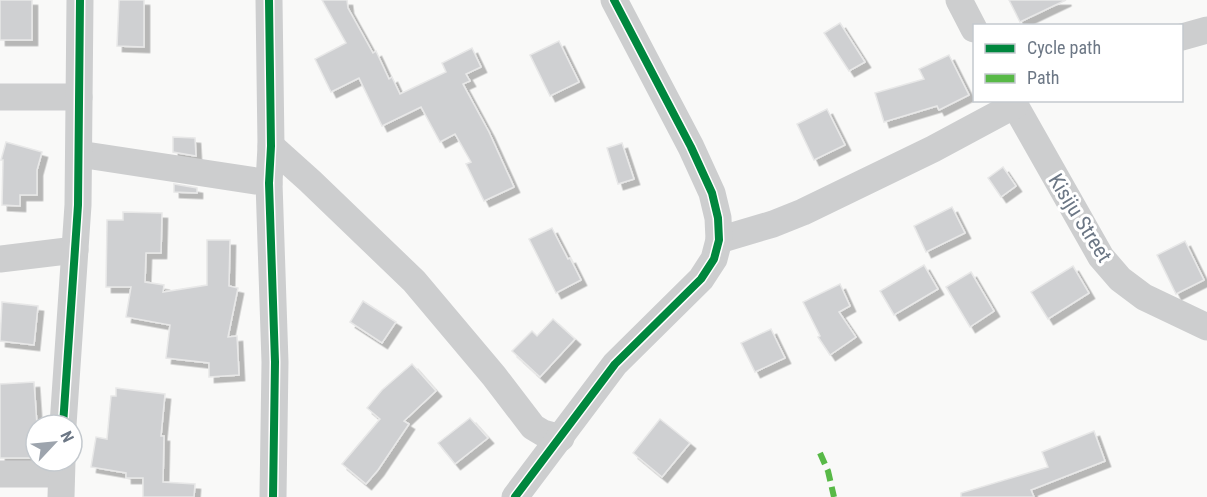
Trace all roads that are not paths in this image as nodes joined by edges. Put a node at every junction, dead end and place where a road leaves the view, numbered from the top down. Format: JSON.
{"nodes":[{"id":1,"x":80,"y":0,"type":"edge"},
{"id":2,"x":269,"y":0,"type":"edge"},
{"id":3,"x":614,"y":0,"type":"edge"},
{"id":4,"x":959,"y":0,"type":"edge"},
{"id":5,"x":973,"y":25,"type":"edge"},
{"id":6,"x":1207,"y":30,"type":"edge"},
{"id":7,"x":1183,"y":38,"type":"edge"},
{"id":8,"x":0,"y":97,"type":"edge"},
{"id":9,"x":79,"y":97,"type":"junction"},
{"id":10,"x":1013,"y":103,"type":"edge"},
{"id":11,"x":271,"y":146,"type":"junction"},
{"id":12,"x":79,"y":154,"type":"junction"},
{"id":13,"x":269,"y":183,"type":"junction"},
{"id":14,"x":719,"y":240,"type":"junction"},
{"id":15,"x":75,"y":250,"type":"junction"},
{"id":16,"x":0,"y":260,"type":"edge"},
{"id":17,"x":1207,"y":327,"type":"edge"},
{"id":18,"x":64,"y":413,"type":"edge"},
{"id":19,"x":533,"y":427,"type":"junction"},
{"id":20,"x":561,"y":438,"type":"junction"},
{"id":21,"x":0,"y":474,"type":"edge"},
{"id":22,"x":61,"y":477,"type":"edge"},
{"id":23,"x":518,"y":493,"type":"edge"},
{"id":24,"x":273,"y":497,"type":"edge"}],
"edges":[{"from":1,"to":9,"type":"street"},
{"from":2,"to":11,"type":"street"},
{"from":3,"to":14,"type":"street"},
{"from":4,"to":5,"type":"street"},
{"from":6,"to":7,"type":"street"},
{"from":8,"to":9,"type":"street"},
{"from":9,"to":12,"type":"street"},
{"from":10,"to":14,"type":"street"},
{"from":10,"to":17,"type":"street","name":"Kisiju Street"},
{"from":11,"to":13,"type":"street"},
{"from":11,"to":19,"type":"street"},
{"from":12,"to":13,"type":"street"},
{"from":12,"to":15,"type":"street"},
{"from":13,"to":24,"type":"street"},
{"from":14,"to":20,"type":"street"},
{"from":15,"to":16,"type":"street"},
{"from":15,"to":18,"type":"street"},
{"from":19,"to":20,"type":"street"},
{"from":19,"to":23,"type":"street"},
{"from":20,"to":23,"type":"street"},
{"from":21,"to":22,"type":"street"}]}
